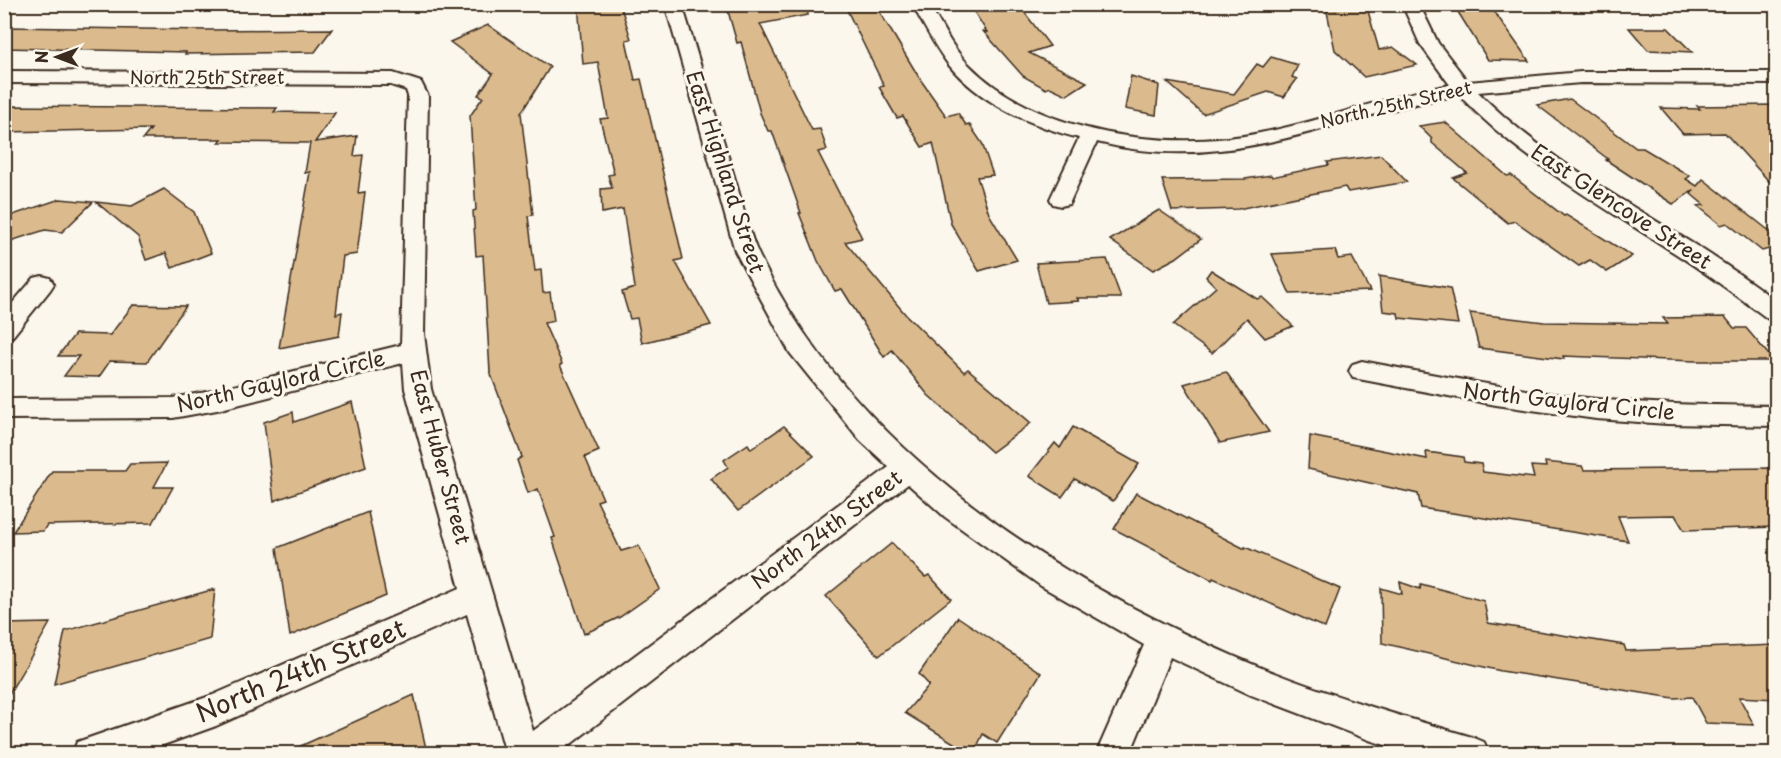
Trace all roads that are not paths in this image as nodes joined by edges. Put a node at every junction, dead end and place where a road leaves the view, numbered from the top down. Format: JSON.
{"nodes":[{"id":1,"x":673,"y":4,"type":"edge"},
{"id":2,"x":920,"y":4,"type":"edge"},
{"id":3,"x":1410,"y":4,"type":"edge"},
{"id":4,"x":4,"y":77,"type":"edge"},
{"id":5,"x":1776,"y":78,"type":"edge"},
{"id":6,"x":410,"y":83,"type":"joint"},
{"id":7,"x":1464,"y":88,"type":"junction"},
{"id":8,"x":1091,"y":134,"type":"junction"},
{"id":9,"x":1061,"y":199,"type":"dead end"},
{"id":10,"x":42,"y":284,"type":"dead end"},
{"id":11,"x":1776,"y":289,"type":"edge"},
{"id":12,"x":1752,"y":295,"type":"junction"},
{"id":13,"x":1776,"y":313,"type":"edge"},
{"id":14,"x":4,"y":330,"type":"edge"},
{"id":15,"x":413,"y":351,"type":"junction"},
{"id":16,"x":1362,"y":371,"type":"dead end"},
{"id":17,"x":4,"y":409,"type":"edge"},
{"id":18,"x":1776,"y":416,"type":"edge"},
{"id":19,"x":908,"y":468,"type":"junction"},
{"id":20,"x":478,"y":595,"type":"junction"},
{"id":21,"x":1162,"y":640,"type":"junction"},
{"id":22,"x":89,"y":753,"type":"edge"},
{"id":23,"x":524,"y":753,"type":"edge"},
{"id":24,"x":530,"y":753,"type":"edge"},
{"id":25,"x":1113,"y":753,"type":"edge"},
{"id":26,"x":1472,"y":753,"type":"edge"}],
"edges":[{"from":1,"to":19,"type":"street","name":"East Highland Street"},
{"from":2,"to":8,"type":"street","name":"North 25th Street"},
{"from":3,"to":7,"type":"street","name":"East Glencove Street"},
{"from":4,"to":6,"type":"street","name":"North 25th Street"},
{"from":5,"to":7,"type":"street","name":"North 25th Street"},
{"from":6,"to":15,"type":"street","name":"East Huber Street"},
{"from":7,"to":8,"type":"street","name":"North 25th Street"},
{"from":7,"to":12,"type":"street","name":"East Glencove Street"},
{"from":8,"to":9,"type":"street"},
{"from":10,"to":14,"type":"street"},
{"from":11,"to":12,"type":"street"},
{"from":12,"to":13,"type":"street","name":"East Glencove Street"},
{"from":15,"to":17,"type":"street","name":"North Gaylord Circle"},
{"from":15,"to":20,"type":"street","name":"East Huber Street"},
{"from":16,"to":18,"type":"street","name":"North Gaylord Circle"},
{"from":19,"to":21,"type":"street","name":"North 24th Street"},
{"from":19,"to":24,"type":"street","name":"North 24th Street"},
{"from":20,"to":22,"type":"street","name":"North 24th Street"},
{"from":20,"to":23,"type":"street","name":"East Huber Street"},
{"from":21,"to":25,"type":"street"},
{"from":21,"to":26,"type":"street","name":"North 24th Street"}]}
